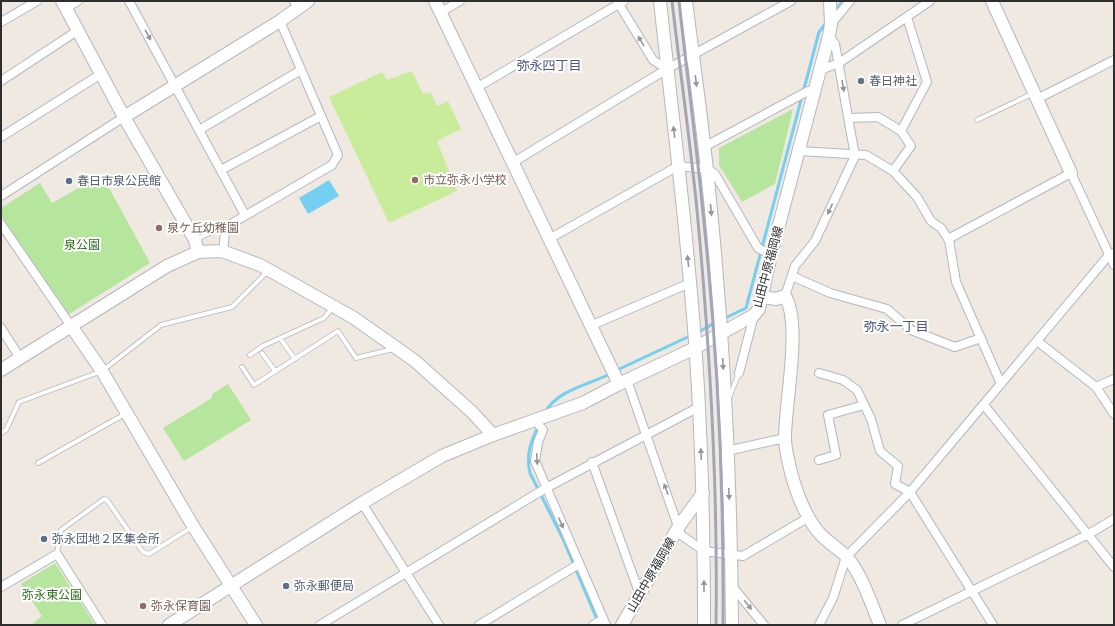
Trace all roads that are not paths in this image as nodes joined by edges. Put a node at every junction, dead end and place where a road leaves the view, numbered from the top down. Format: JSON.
{"nodes":[{"id":1,"x":37,"y":1,"type":"edge"},
{"id":2,"x":78,"y":1,"type":"edge"},
{"id":3,"x":129,"y":1,"type":"edge"},
{"id":4,"x":308,"y":1,"type":"edge"},
{"id":5,"x":435,"y":1,"type":"edge"},
{"id":6,"x":460,"y":1,"type":"edge"},
{"id":7,"x":660,"y":1,"type":"edge"},
{"id":8,"x":686,"y":1,"type":"edge"},
{"id":9,"x":791,"y":1,"type":"edge"},
{"id":10,"x":850,"y":1,"type":"edge"},
{"id":11,"x":930,"y":1,"type":"edge"},
{"id":12,"x":992,"y":1,"type":"edge"},
{"id":13,"x":620,"y":2,"type":"edge"},
{"id":14,"x":64,"y":5,"type":"edge"},
{"id":15,"x":296,"y":5,"type":"edge"},
{"id":16,"x":830,"y":5,"type":"edge"},
{"id":17,"x":441,"y":12,"type":"junction"},
{"id":18,"x":907,"y":17,"type":"junction"},
{"id":19,"x":1,"y":21,"type":"edge"},
{"id":20,"x":280,"y":21,"type":"junction"},
{"id":21,"x":831,"y":24,"type":"junction"},
{"id":22,"x":77,"y":31,"type":"junction"},
{"id":23,"x":829,"y":36,"type":"junction"},
{"id":24,"x":692,"y":54,"type":"junction"},
{"id":25,"x":1114,"y":60,"type":"edge"},
{"id":26,"x":839,"y":63,"type":"junction"},
{"id":27,"x":667,"y":69,"type":"junction"},
{"id":28,"x":301,"y":70,"type":"junction"},
{"id":29,"x":820,"y":70,"type":"junction"},
{"id":30,"x":101,"y":74,"type":"junction"},
{"id":31,"x":1,"y":81,"type":"edge"},
{"id":32,"x":175,"y":86,"type":"junction"},
{"id":33,"x":476,"y":88,"type":"junction"},
{"id":34,"x":811,"y":91,"type":"junction"},
{"id":35,"x":1036,"y":96,"type":"junction"},
{"id":36,"x":321,"y":116,"type":"junction"},
{"id":37,"x":124,"y":117,"type":"junction"},
{"id":38,"x":849,"y":118,"type":"junction"},
{"id":39,"x":977,"y":120,"type":"dead end"},
{"id":40,"x":199,"y":130,"type":"junction"},
{"id":41,"x":901,"y":131,"type":"junction"},
{"id":42,"x":1,"y":137,"type":"edge"},
{"id":43,"x":704,"y":147,"type":"junction"},
{"id":44,"x":799,"y":151,"type":"junction"},
{"id":45,"x":855,"y":156,"type":"junction"},
{"id":46,"x":512,"y":163,"type":"junction"},
{"id":47,"x":678,"y":166,"type":"junction"},
{"id":48,"x":707,"y":169,"type":"junction"},
{"id":49,"x":221,"y":170,"type":"junction"},
{"id":50,"x":894,"y":171,"type":"junction"},
{"id":51,"x":1071,"y":173,"type":"junction"},
{"id":52,"x":1,"y":196,"type":"edge"},
{"id":53,"x":246,"y":215,"type":"junction"},
{"id":54,"x":1,"y":224,"type":"edge"},
{"id":55,"x":231,"y":224,"type":"junction"},
{"id":56,"x":948,"y":239,"type":"junction"},
{"id":57,"x":195,"y":240,"type":"junction"},
{"id":58,"x":549,"y":240,"type":"junction"},
{"id":59,"x":198,"y":252,"type":"junction"},
{"id":60,"x":223,"y":252,"type":"junction"},
{"id":61,"x":1112,"y":254,"type":"edge"},
{"id":62,"x":771,"y":255,"type":"junction"},
{"id":63,"x":1114,"y":265,"type":"edge"},
{"id":64,"x":269,"y":270,"type":"junction"},
{"id":65,"x":792,"y":276,"type":"junction"},
{"id":66,"x":690,"y":283,"type":"junction"},
{"id":67,"x":785,"y":296,"type":"junction"},
{"id":68,"x":762,"y":297,"type":"junction"},
{"id":69,"x":334,"y":306,"type":"junction"},
{"id":70,"x":754,"y":315,"type":"junction"},
{"id":71,"x":71,"y":326,"type":"junction"},
{"id":72,"x":590,"y":326,"type":"junction"},
{"id":73,"x":1,"y":328,"type":"edge"},
{"id":74,"x":721,"y":329,"type":"junction"},
{"id":75,"x":695,"y":338,"type":"junction"},
{"id":76,"x":981,"y":338,"type":"junction"},
{"id":77,"x":1037,"y":341,"type":"junction"},
{"id":78,"x":282,"y":342,"type":"dead end"},
{"id":79,"x":397,"y":348,"type":"junction"},
{"id":80,"x":262,"y":353,"type":"dead end"},
{"id":81,"x":250,"y":355,"type":"dead end"},
{"id":82,"x":20,"y":358,"type":"junction"},
{"id":83,"x":295,"y":359,"type":"junction"},
{"id":84,"x":242,"y":367,"type":"dead end"},
{"id":85,"x":1,"y":370,"type":"edge"},
{"id":86,"x":102,"y":371,"type":"junction"},
{"id":87,"x":275,"y":372,"type":"junction"},
{"id":88,"x":739,"y":373,"type":"joint"},
{"id":89,"x":819,"y":373,"type":"dead end"},
{"id":90,"x":618,"y":376,"type":"junction"},
{"id":91,"x":1114,"y":379,"type":"edge"},
{"id":92,"x":1001,"y":384,"type":"junction"},
{"id":93,"x":1096,"y":387,"type":"junction"},
{"id":94,"x":725,"y":405,"type":"junction"},
{"id":95,"x":864,"y":405,"type":"junction"},
{"id":96,"x":984,"y":405,"type":"junction"},
{"id":97,"x":699,"y":407,"type":"junction"},
{"id":98,"x":126,"y":413,"type":"junction"},
{"id":99,"x":1114,"y":414,"type":"edge"},
{"id":100,"x":537,"y":421,"type":"junction"},
{"id":101,"x":1,"y":433,"type":"edge"},
{"id":102,"x":494,"y":435,"type":"junction"},
{"id":103,"x":646,"y":435,"type":"junction"},
{"id":104,"x":785,"y":438,"type":"junction"},
{"id":105,"x":727,"y":451,"type":"junction"},
{"id":106,"x":819,"y":460,"type":"dead end"},
{"id":107,"x":592,"y":462,"type":"junction"},
{"id":108,"x":38,"y":463,"type":"dead end"},
{"id":109,"x":546,"y":488,"type":"junction"},
{"id":110,"x":910,"y":492,"type":"junction"},
{"id":111,"x":703,"y":493,"type":"junction"},
{"id":112,"x":362,"y":503,"type":"junction"},
{"id":113,"x":809,"y":517,"type":"junction"},
{"id":114,"x":1114,"y":519,"type":"edge"},
{"id":115,"x":193,"y":526,"type":"junction"},
{"id":116,"x":679,"y":526,"type":"junction"},
{"id":117,"x":1089,"y":534,"type":"junction"},
{"id":118,"x":704,"y":551,"type":"junction"},
{"id":119,"x":57,"y":554,"type":"junction"},
{"id":120,"x":732,"y":555,"type":"junction"},
{"id":121,"x":846,"y":557,"type":"junction"},
{"id":122,"x":579,"y":564,"type":"junction"},
{"id":123,"x":1114,"y":567,"type":"edge"},
{"id":124,"x":407,"y":572,"type":"junction"},
{"id":125,"x":231,"y":585,"type":"junction"},
{"id":126,"x":732,"y":586,"type":"junction"},
{"id":127,"x":1,"y":587,"type":"edge"},
{"id":128,"x":973,"y":591,"type":"junction"},
{"id":129,"x":640,"y":595,"type":"junction"},
{"id":130,"x":604,"y":622,"type":"edge"},
{"id":131,"x":102,"y":625,"type":"edge"},
{"id":132,"x":169,"y":625,"type":"edge"},
{"id":133,"x":256,"y":625,"type":"edge"},
{"id":134,"x":320,"y":625,"type":"edge"},
{"id":135,"x":439,"y":625,"type":"edge"},
{"id":136,"x":479,"y":625,"type":"edge"},
{"id":137,"x":593,"y":625,"type":"edge"},
{"id":138,"x":622,"y":625,"type":"edge"},
{"id":139,"x":704,"y":625,"type":"edge"},
{"id":140,"x":732,"y":625,"type":"edge"},
{"id":141,"x":764,"y":625,"type":"edge"},
{"id":142,"x":820,"y":625,"type":"edge"},
{"id":143,"x":880,"y":625,"type":"edge"},
{"id":144,"x":902,"y":625,"type":"edge"},
{"id":145,"x":993,"y":625,"type":"edge"}],
"edges":[{"from":1,"to":19,"type":"street"},
{"from":2,"to":14,"type":"street"},
{"from":3,"to":32,"type":"street","one_way":true},
{"from":4,"to":15,"type":"street"},
{"from":5,"to":17,"type":"street"},
{"from":6,"to":17,"type":"street"},
{"from":7,"to":27,"type":"street"},
{"from":8,"to":24,"type":"street"},
{"from":9,"to":24,"type":"street"},
{"from":10,"to":21,"type":"street"},
{"from":11,"to":18,"type":"street"},
{"from":12,"to":35,"type":"street"},
{"from":27,"to":13,"type":"street","one_way":true},
{"from":13,"to":33,"type":"street"},
{"from":14,"to":22,"type":"street"},
{"from":15,"to":20,"type":"street"},
{"from":16,"to":21,"type":"street","name":"山田中原福岡線"},
{"from":17,"to":33,"type":"street"},
{"from":18,"to":26,"type":"street"},
{"from":18,"to":41,"type":"street"},
{"from":20,"to":28,"type":"street"},
{"from":20,"to":32,"type":"street"},
{"from":21,"to":23,"type":"street","name":"山田中原福岡線"},
{"from":22,"to":30,"type":"street"},
{"from":22,"to":31,"type":"street"},
{"from":23,"to":26,"type":"street"},
{"from":23,"to":29,"type":"street","name":"山田中原福岡線"},
{"from":24,"to":27,"type":"street"},
{"from":24,"to":43,"type":"street","one_way":true},
{"from":25,"to":35,"type":"street"},
{"from":26,"to":29,"type":"street"},
{"from":26,"to":38,"type":"street","one_way":true},
{"from":27,"to":46,"type":"street"},
{"from":47,"to":27,"type":"street","one_way":true},
{"from":28,"to":36,"type":"street"},
{"from":28,"to":40,"type":"street"},
{"from":29,"to":34,"type":"street","name":"山田中原福岡線"},
{"from":30,"to":37,"type":"street"},
{"from":30,"to":42,"type":"street"},
{"from":32,"to":37,"type":"street"},
{"from":32,"to":40,"type":"street"},
{"from":33,"to":46,"type":"street"},
{"from":34,"to":43,"type":"street"},
{"from":34,"to":44,"type":"street","name":"山田中原福岡線"},
{"from":35,"to":39,"type":"lane"},
{"from":35,"to":51,"type":"street"},
{"from":36,"to":49,"type":"street"},
{"from":36,"to":53,"type":"street"},
{"from":37,"to":52,"type":"street"},
{"from":37,"to":57,"type":"street"},
{"from":38,"to":41,"type":"street"},
{"from":38,"to":45,"type":"street"},
{"from":40,"to":49,"type":"street"},
{"from":41,"to":50,"type":"street"},
{"from":43,"to":48,"type":"street"},
{"from":44,"to":45,"type":"street"},
{"from":44,"to":62,"type":"street","name":"山田中原福岡線"},
{"from":45,"to":50,"type":"street"},
{"from":45,"to":65,"type":"street","one_way":true},
{"from":46,"to":58,"type":"street"},
{"from":47,"to":48,"type":"street"},
{"from":47,"to":58,"type":"street"},
{"from":66,"to":47,"type":"street","one_way":true},
{"from":48,"to":62,"type":"street"},
{"from":48,"to":74,"type":"street","one_way":true},
{"from":49,"to":53,"type":"street"},
{"from":50,"to":56,"type":"street"},
{"from":51,"to":56,"type":"street"},
{"from":51,"to":61,"type":"street"},
{"from":53,"to":55,"type":"street"},
{"from":54,"to":71,"type":"street"},
{"from":55,"to":57,"type":"lane"},
{"from":55,"to":60,"type":"street"},
{"from":56,"to":76,"type":"street"},
{"from":57,"to":59,"type":"street"},
{"from":58,"to":72,"type":"street"},
{"from":59,"to":60,"type":"street"},
{"from":59,"to":71,"type":"street"},
{"from":60,"to":64,"type":"street"},
{"from":61,"to":63,"type":"street"},
{"from":61,"to":77,"type":"street"},
{"from":62,"to":68,"type":"street","name":"山田中原福岡線"},
{"from":64,"to":69,"type":"street"},
{"from":64,"to":86,"type":"lane"},
{"from":65,"to":67,"type":"street"},
{"from":65,"to":76,"type":"street"},
{"from":66,"to":72,"type":"street"},
{"from":66,"to":75,"type":"street"},
{"from":67,"to":68,"type":"street"},
{"from":67,"to":104,"type":"street"},
{"from":68,"to":70,"type":"street","name":"山田中原福岡線"},
{"from":69,"to":79,"type":"street"},
{"from":69,"to":81,"type":"lane"},
{"from":70,"to":74,"type":"street","name":"山田中原福岡線"},
{"from":70,"to":88,"type":"street"},
{"from":71,"to":82,"type":"street"},
{"from":71,"to":86,"type":"street"},
{"from":72,"to":90,"type":"street"},
{"from":73,"to":82,"type":"street"},
{"from":74,"to":75,"type":"street","name":"山田中原福岡線"},
{"from":74,"to":94,"type":"street","one_way":true},
{"from":75,"to":90,"type":"street","name":"山田中原福岡線"},
{"from":75,"to":97,"type":"street"},
{"from":76,"to":92,"type":"street"},
{"from":77,"to":92,"type":"street"},
{"from":77,"to":93,"type":"street"},
{"from":78,"to":83,"type":"lane"},
{"from":79,"to":83,"type":"lane"},
{"from":79,"to":102,"type":"street"},
{"from":80,"to":87,"type":"lane"},
{"from":82,"to":85,"type":"street"},
{"from":83,"to":87,"type":"lane"},
{"from":84,"to":87,"type":"lane"},
{"from":86,"to":98,"type":"street"},
{"from":86,"to":101,"type":"lane"},
{"from":88,"to":94,"type":"lane"},
{"from":89,"to":95,"type":"street"},
{"from":90,"to":100,"type":"street","name":"山田中原福岡線"},
{"from":90,"to":103,"type":"street"},
{"from":91,"to":93,"type":"street"},
{"from":92,"to":96,"type":"street"},
{"from":93,"to":99,"type":"street"},
{"from":94,"to":105,"type":"street"},
{"from":95,"to":106,"type":"street"},
{"from":95,"to":110,"type":"street"},
{"from":96,"to":110,"type":"street"},
{"from":96,"to":117,"type":"street"},
{"from":97,"to":103,"type":"street"},
{"from":111,"to":97,"type":"street","one_way":true},
{"from":98,"to":108,"type":"lane"},
{"from":98,"to":115,"type":"street"},
{"from":100,"to":102,"type":"street","name":"山田中原福岡線"},
{"from":100,"to":109,"type":"street","one_way":true},
{"from":102,"to":112,"type":"street","name":"山田中原福岡線"},
{"from":103,"to":107,"type":"street"},
{"from":116,"to":103,"type":"street","one_way":true},
{"from":104,"to":105,"type":"street"},
{"from":104,"to":113,"type":"street"},
{"from":105,"to":120,"type":"street","one_way":true},
{"from":107,"to":109,"type":"street"},
{"from":107,"to":129,"type":"street"},
{"from":109,"to":122,"type":"street","one_way":true},
{"from":109,"to":124,"type":"street"},
{"from":110,"to":121,"type":"street"},
{"from":110,"to":128,"type":"street"},
{"from":111,"to":116,"type":"street","name":"山田中原福岡線"},
{"from":111,"to":118,"type":"street"},
{"from":112,"to":124,"type":"street"},
{"from":112,"to":125,"type":"street","name":"山田中原福岡線"},
{"from":113,"to":120,"type":"street"},
{"from":113,"to":121,"type":"street"},
{"from":114,"to":117,"type":"street"},
{"from":115,"to":119,"type":"lane"},
{"from":115,"to":125,"type":"street"},
{"from":116,"to":118,"type":"street"},
{"from":116,"to":129,"type":"street","name":"山田中原福岡線"},
{"from":117,"to":123,"type":"street"},
{"from":117,"to":128,"type":"street"},
{"from":118,"to":120,"type":"street"},
{"from":139,"to":118,"type":"street","one_way":true},
{"from":119,"to":127,"type":"street"},
{"from":119,"to":131,"type":"street"},
{"from":120,"to":126,"type":"street"},
{"from":121,"to":142,"type":"street"},
{"from":121,"to":143,"type":"street"},
{"from":122,"to":130,"type":"street"},
{"from":122,"to":136,"type":"street"},
{"from":124,"to":134,"type":"street"},
{"from":124,"to":135,"type":"street"},
{"from":125,"to":132,"type":"street","name":"山田中原福岡線"},
{"from":125,"to":133,"type":"street"},
{"from":126,"to":140,"type":"street"},
{"from":126,"to":141,"type":"street","one_way":true},
{"from":128,"to":144,"type":"street"},
{"from":128,"to":145,"type":"street"},
{"from":129,"to":138,"type":"street","name":"山田中原福岡線"},
{"from":130,"to":137,"type":"street"}]}
